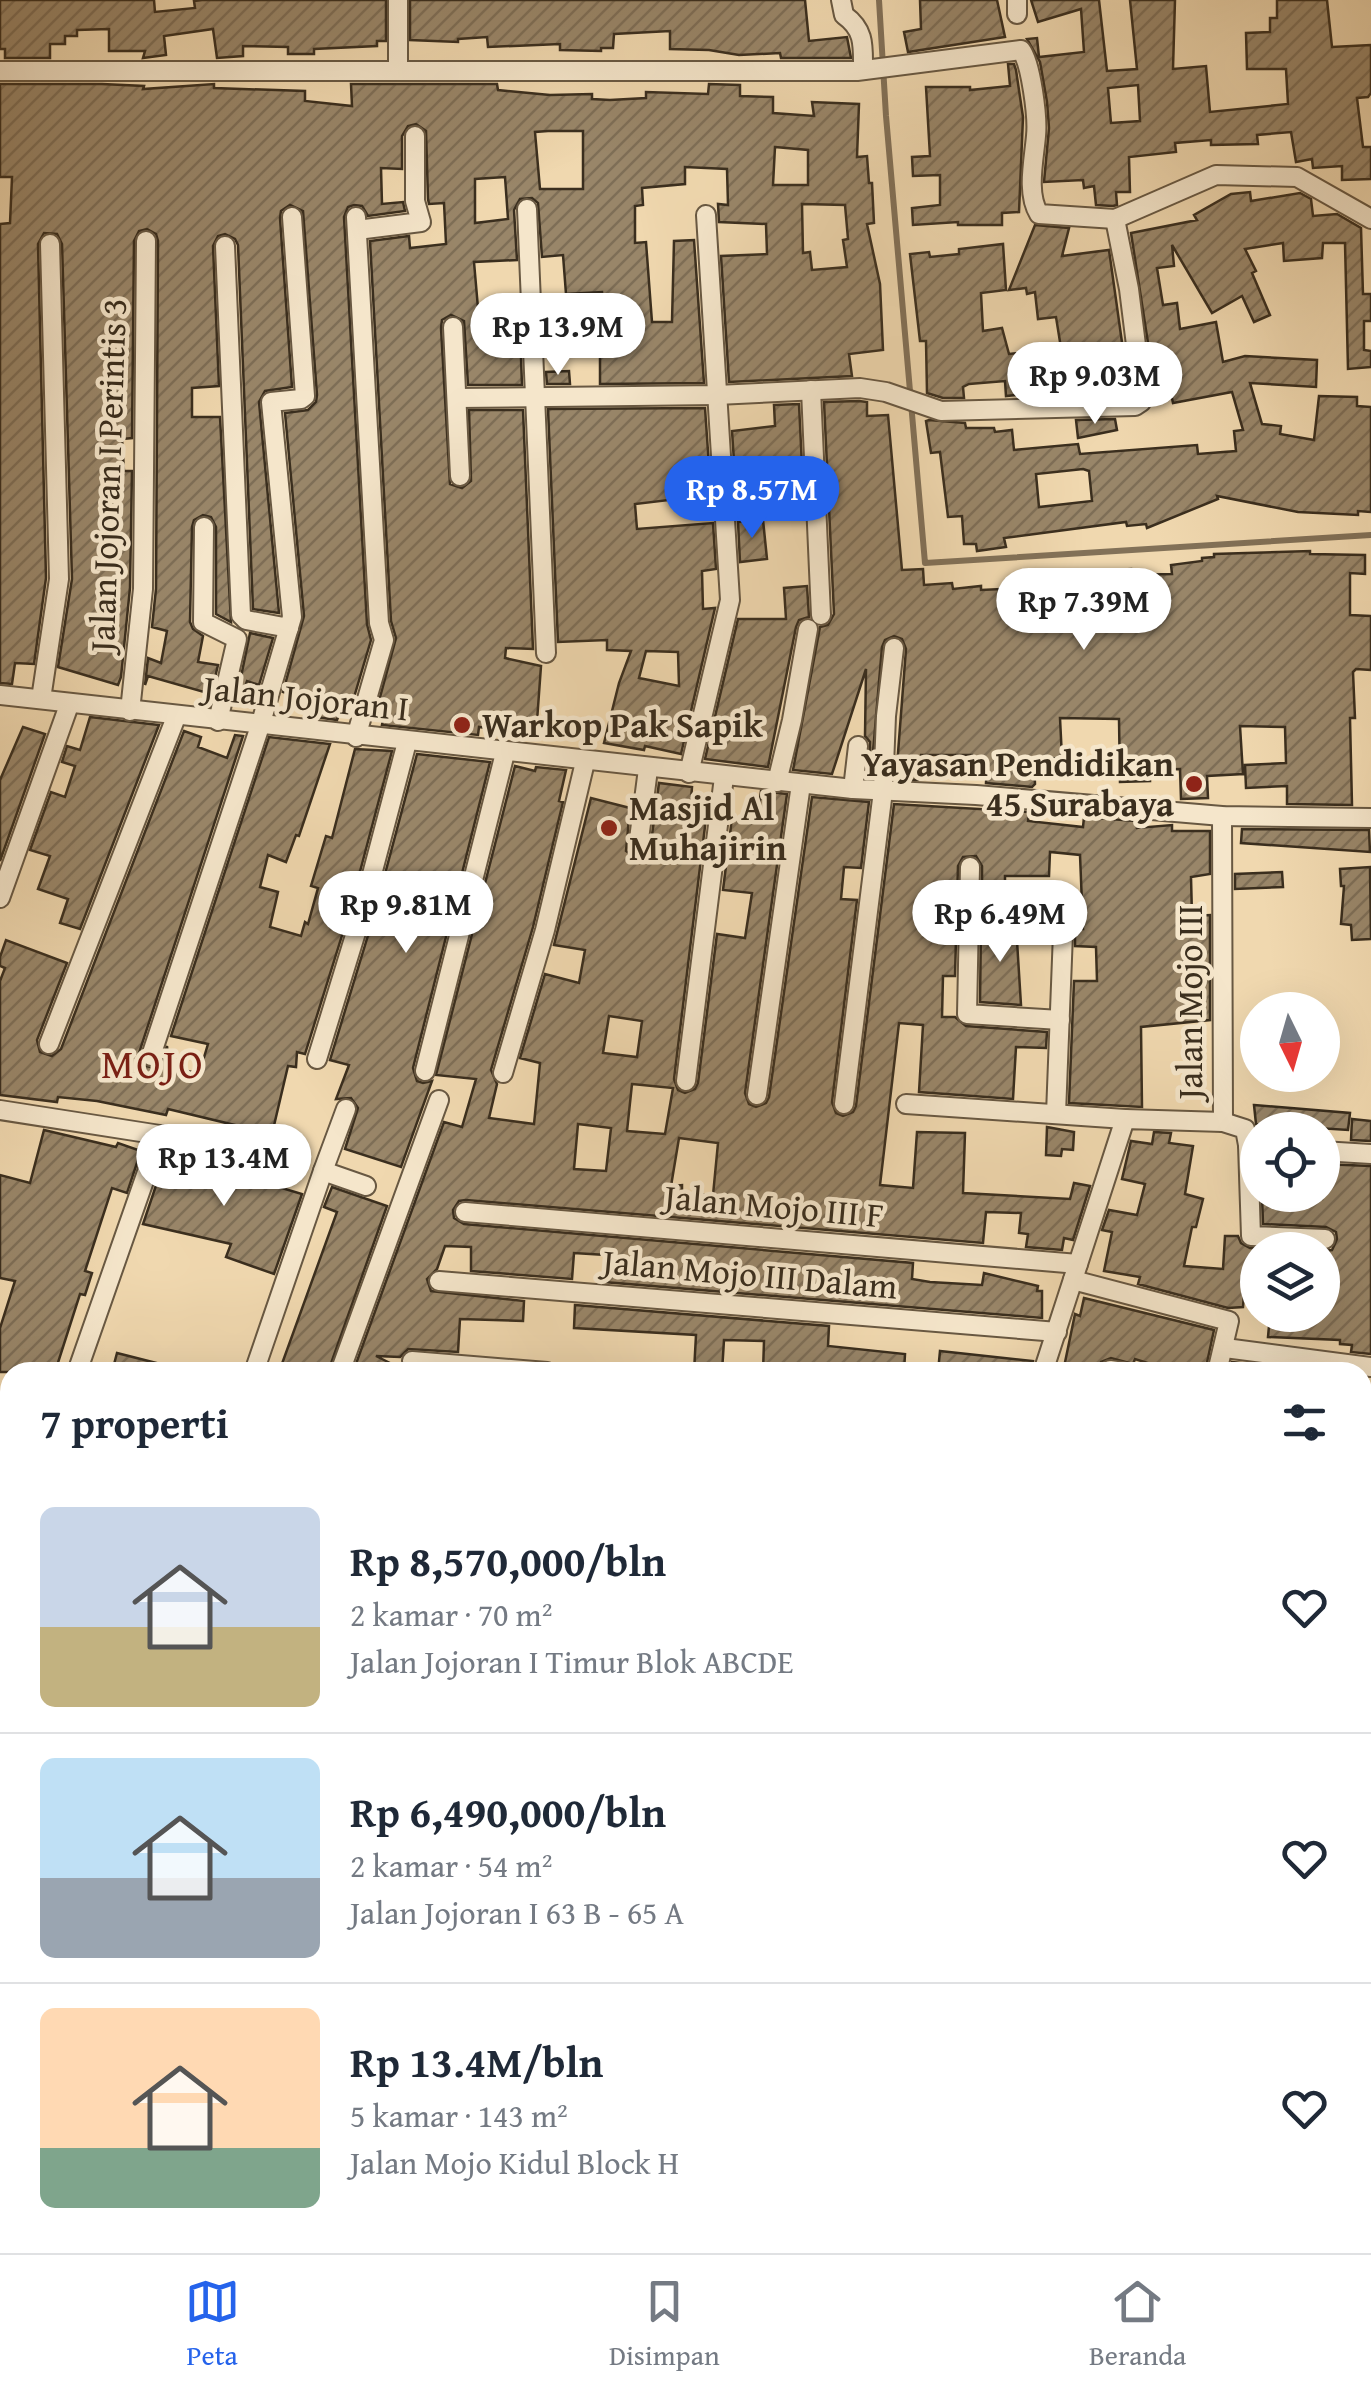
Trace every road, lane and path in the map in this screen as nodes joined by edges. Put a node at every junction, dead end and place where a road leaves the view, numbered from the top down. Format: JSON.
{"nodes":[{"id":1,"x":398,"y":0,"type":"edge"},
{"id":2,"x":841,"y":0,"type":"edge"},
{"id":3,"x":398,"y":70,"type":"junction"},
{"id":4,"x":865,"y":70,"type":"junction"},
{"id":5,"x":0,"y":72,"type":"edge"},
{"id":6,"x":415,"y":136,"type":"dead end"},
{"id":7,"x":527,"y":209,"type":"dead end"},
{"id":8,"x":706,"y":215,"type":"dead end"},
{"id":9,"x":292,"y":217,"type":"dead end"},
{"id":10,"x":1115,"y":219,"type":"junction"},
{"id":11,"x":1371,"y":219,"type":"edge"},
{"id":12,"x":146,"y":241,"type":"dead end"},
{"id":13,"x":50,"y":244,"type":"dead end"},
{"id":14,"x":226,"y":246,"type":"dead end"},
{"id":15,"x":453,"y":327,"type":"dead end"},
{"id":16,"x":811,"y":390,"type":"junction"},
{"id":17,"x":717,"y":394,"type":"junction"},
{"id":18,"x":536,"y":395,"type":"junction"},
{"id":19,"x":457,"y":398,"type":"junction"},
{"id":20,"x":460,"y":476,"type":"dead end"},
{"id":21,"x":204,"y":528,"type":"dead end"},
{"id":22,"x":289,"y":628,"type":"junction"},
{"id":23,"x":894,"y":648,"type":"dead end"},
{"id":24,"x":546,"y":652,"type":"dead end"},
{"id":25,"x":0,"y":695,"type":"edge"},
{"id":26,"x":41,"y":699,"type":"junction"},
{"id":27,"x":69,"y":705,"type":"junction"},
{"id":28,"x":130,"y":711,"type":"junction"},
{"id":29,"x":176,"y":717,"type":"junction"},
{"id":30,"x":218,"y":721,"type":"junction"},
{"id":31,"x":260,"y":726,"type":"junction"},
{"id":32,"x":356,"y":737,"type":"junction"},
{"id":33,"x":408,"y":742,"type":"junction"},
{"id":34,"x":858,"y":746,"type":"dead end"},
{"id":35,"x":505,"y":753,"type":"junction"},
{"id":36,"x":584,"y":762,"type":"junction"},
{"id":37,"x":648,"y":769,"type":"junction"},
{"id":38,"x":689,"y":774,"type":"junction"},
{"id":39,"x":724,"y":777,"type":"junction"},
{"id":40,"x":777,"y":782,"type":"junction"},
{"id":41,"x":801,"y":784,"type":"junction"},
{"id":42,"x":852,"y":789,"type":"junction"},
{"id":43,"x":883,"y":791,"type":"junction"},
{"id":44,"x":1222,"y":816,"type":"junction"},
{"id":45,"x":1371,"y":818,"type":"edge"},
{"id":46,"x":638,"y":846,"type":"dead end"},
{"id":47,"x":970,"y":867,"type":"dead end"},
{"id":48,"x":0,"y":898,"type":"edge"},
{"id":49,"x":1063,"y":933,"type":"dead end"},
{"id":50,"x":1060,"y":1020,"type":"junction"},
{"id":51,"x":49,"y":1044,"type":"dead end"},
{"id":52,"x":151,"y":1056,"type":"dead end"},
{"id":53,"x":317,"y":1059,"type":"dead end"},
{"id":54,"x":425,"y":1070,"type":"dead end"},
{"id":55,"x":503,"y":1073,"type":"dead end"},
{"id":56,"x":686,"y":1081,"type":"dead end"},
{"id":57,"x":756,"y":1095,"type":"dead end"},
{"id":58,"x":439,"y":1100,"type":"dead end"},
{"id":59,"x":844,"y":1104,"type":"dead end"},
{"id":60,"x":906,"y":1104,"type":"dead end"},
{"id":61,"x":346,"y":1109,"type":"dead end"},
{"id":62,"x":0,"y":1110,"type":"edge"},
{"id":63,"x":1056,"y":1114,"type":"junction"},
{"id":64,"x":1125,"y":1119,"type":"junction"},
{"id":65,"x":1223,"y":1122,"type":"junction"},
{"id":66,"x":1240,"y":1127,"type":"edge"},
{"id":67,"x":160,"y":1135,"type":"junction"},
{"id":68,"x":1340,"y":1151,"type":"edge"},
{"id":69,"x":1371,"y":1154,"type":"edge"},
{"id":70,"x":245,"y":1158,"type":"dead end"},
{"id":71,"x":324,"y":1171,"type":"junction"},
{"id":72,"x":366,"y":1186,"type":"dead end"},
{"id":73,"x":465,"y":1212,"type":"dead end"},
{"id":74,"x":1076,"y":1272,"type":"junction"},
{"id":75,"x":439,"y":1281,"type":"dead end"},
{"id":76,"x":1056,"y":1332,"type":"junction"},
{"id":77,"x":1225,"y":1348,"type":"junction"},
{"id":78,"x":81,"y":1362,"type":"edge"},
{"id":79,"x":257,"y":1362,"type":"edge"},
{"id":80,"x":344,"y":1362,"type":"edge"},
{"id":81,"x":1047,"y":1362,"type":"edge"},
{"id":82,"x":1220,"y":1362,"type":"edge"},
{"id":83,"x":1333,"y":1362,"type":"edge"}],
"edges":[{"from":1,"to":3,"type":"street"},
{"from":2,"to":4,"type":"street"},
{"from":3,"to":4,"type":"street"},
{"from":3,"to":5,"type":"street"},
{"from":4,"to":10,"type":"street"},
{"from":6,"to":32,"type":"street"},
{"from":7,"to":18,"type":"street"},
{"from":8,"to":17,"type":"street"},
{"from":9,"to":22,"type":"street"},
{"from":10,"to":11,"type":"street"},
{"from":10,"to":16,"type":"street"},
{"from":12,"to":28,"type":"street","name":"Jalan Jojoran I Perintis 3"},
{"from":13,"to":26,"type":"street"},
{"from":14,"to":22,"type":"street"},
{"from":15,"to":19,"type":"street"},
{"from":16,"to":17,"type":"street"},
{"from":16,"to":40,"type":"street"},
{"from":17,"to":18,"type":"street"},
{"from":17,"to":38,"type":"street"},
{"from":18,"to":19,"type":"street"},
{"from":18,"to":24,"type":"street"},
{"from":19,"to":20,"type":"street"},
{"from":21,"to":30,"type":"street"},
{"from":22,"to":31,"type":"street"},
{"from":23,"to":43,"type":"street"},
{"from":25,"to":26,"type":"street","name":"Jalan Jojoran I"},
{"from":26,"to":27,"type":"street","name":"Jalan Jojoran I"},
{"from":27,"to":28,"type":"street","name":"Jalan Jojoran I"},
{"from":27,"to":48,"type":"street"},
{"from":28,"to":29,"type":"street","name":"Jalan Jojoran I"},
{"from":29,"to":30,"type":"street","name":"Jalan Jojoran I"},
{"from":29,"to":51,"type":"street"},
{"from":30,"to":31,"type":"street","name":"Jalan Jojoran I"},
{"from":31,"to":32,"type":"street","name":"Jalan Jojoran I"},
{"from":31,"to":52,"type":"street"},
{"from":32,"to":33,"type":"street","name":"Jalan Jojoran I"},
{"from":33,"to":35,"type":"street","name":"Jalan Jojoran I"},
{"from":33,"to":53,"type":"street"},
{"from":34,"to":42,"type":"street"},
{"from":35,"to":36,"type":"street","name":"Jalan Jojoran I"},
{"from":35,"to":54,"type":"street"},
{"from":36,"to":37,"type":"street","name":"Jalan Jojoran I"},
{"from":36,"to":55,"type":"street"},
{"from":37,"to":38,"type":"street","name":"Jalan Jojoran I"},
{"from":37,"to":46,"type":"street"},
{"from":38,"to":39,"type":"street","name":"Jalan Jojoran I"},
{"from":39,"to":40,"type":"street","name":"Jalan Jojoran I"},
{"from":39,"to":56,"type":"street"},
{"from":40,"to":41,"type":"street","name":"Jalan Jojoran I"},
{"from":41,"to":42,"type":"street","name":"Jalan Jojoran I"},
{"from":41,"to":57,"type":"street"},
{"from":42,"to":43,"type":"street","name":"Jalan Jojoran I"},
{"from":43,"to":44,"type":"street","name":"Jalan Jojoran I"},
{"from":43,"to":59,"type":"street"},
{"from":44,"to":45,"type":"street","name":"Jalan Jojoran I"},
{"from":44,"to":65,"type":"street","name":"Jalan Mojo III"},
{"from":47,"to":50,"type":"street"},
{"from":49,"to":50,"type":"street"},
{"from":50,"to":63,"type":"street"},
{"from":58,"to":80,"type":"street"},
{"from":60,"to":63,"type":"street"},
{"from":61,"to":71,"type":"street"},
{"from":62,"to":67,"type":"street"},
{"from":63,"to":64,"type":"street"},
{"from":64,"to":65,"type":"street","name":"Jalan Mojo III"},
{"from":64,"to":74,"type":"street","name":"Jalan Mojo III"},
{"from":65,"to":66,"type":"street"},
{"from":67,"to":70,"type":"street"},
{"from":67,"to":78,"type":"street"},
{"from":68,"to":69,"type":"street"},
{"from":71,"to":72,"type":"street"},
{"from":71,"to":79,"type":"street"},
{"from":73,"to":74,"type":"street","name":"Jalan Mojo III F"},
{"from":74,"to":76,"type":"street","name":"Jalan Mojo III"},
{"from":74,"to":77,"type":"street","name":"Jalan Mojo III F"},
{"from":75,"to":76,"type":"street","name":"Jalan Mojo III Dalam"},
{"from":76,"to":81,"type":"street","name":"Jalan Mojo III"},
{"from":77,"to":82,"type":"street"},
{"from":77,"to":83,"type":"street"}]}
